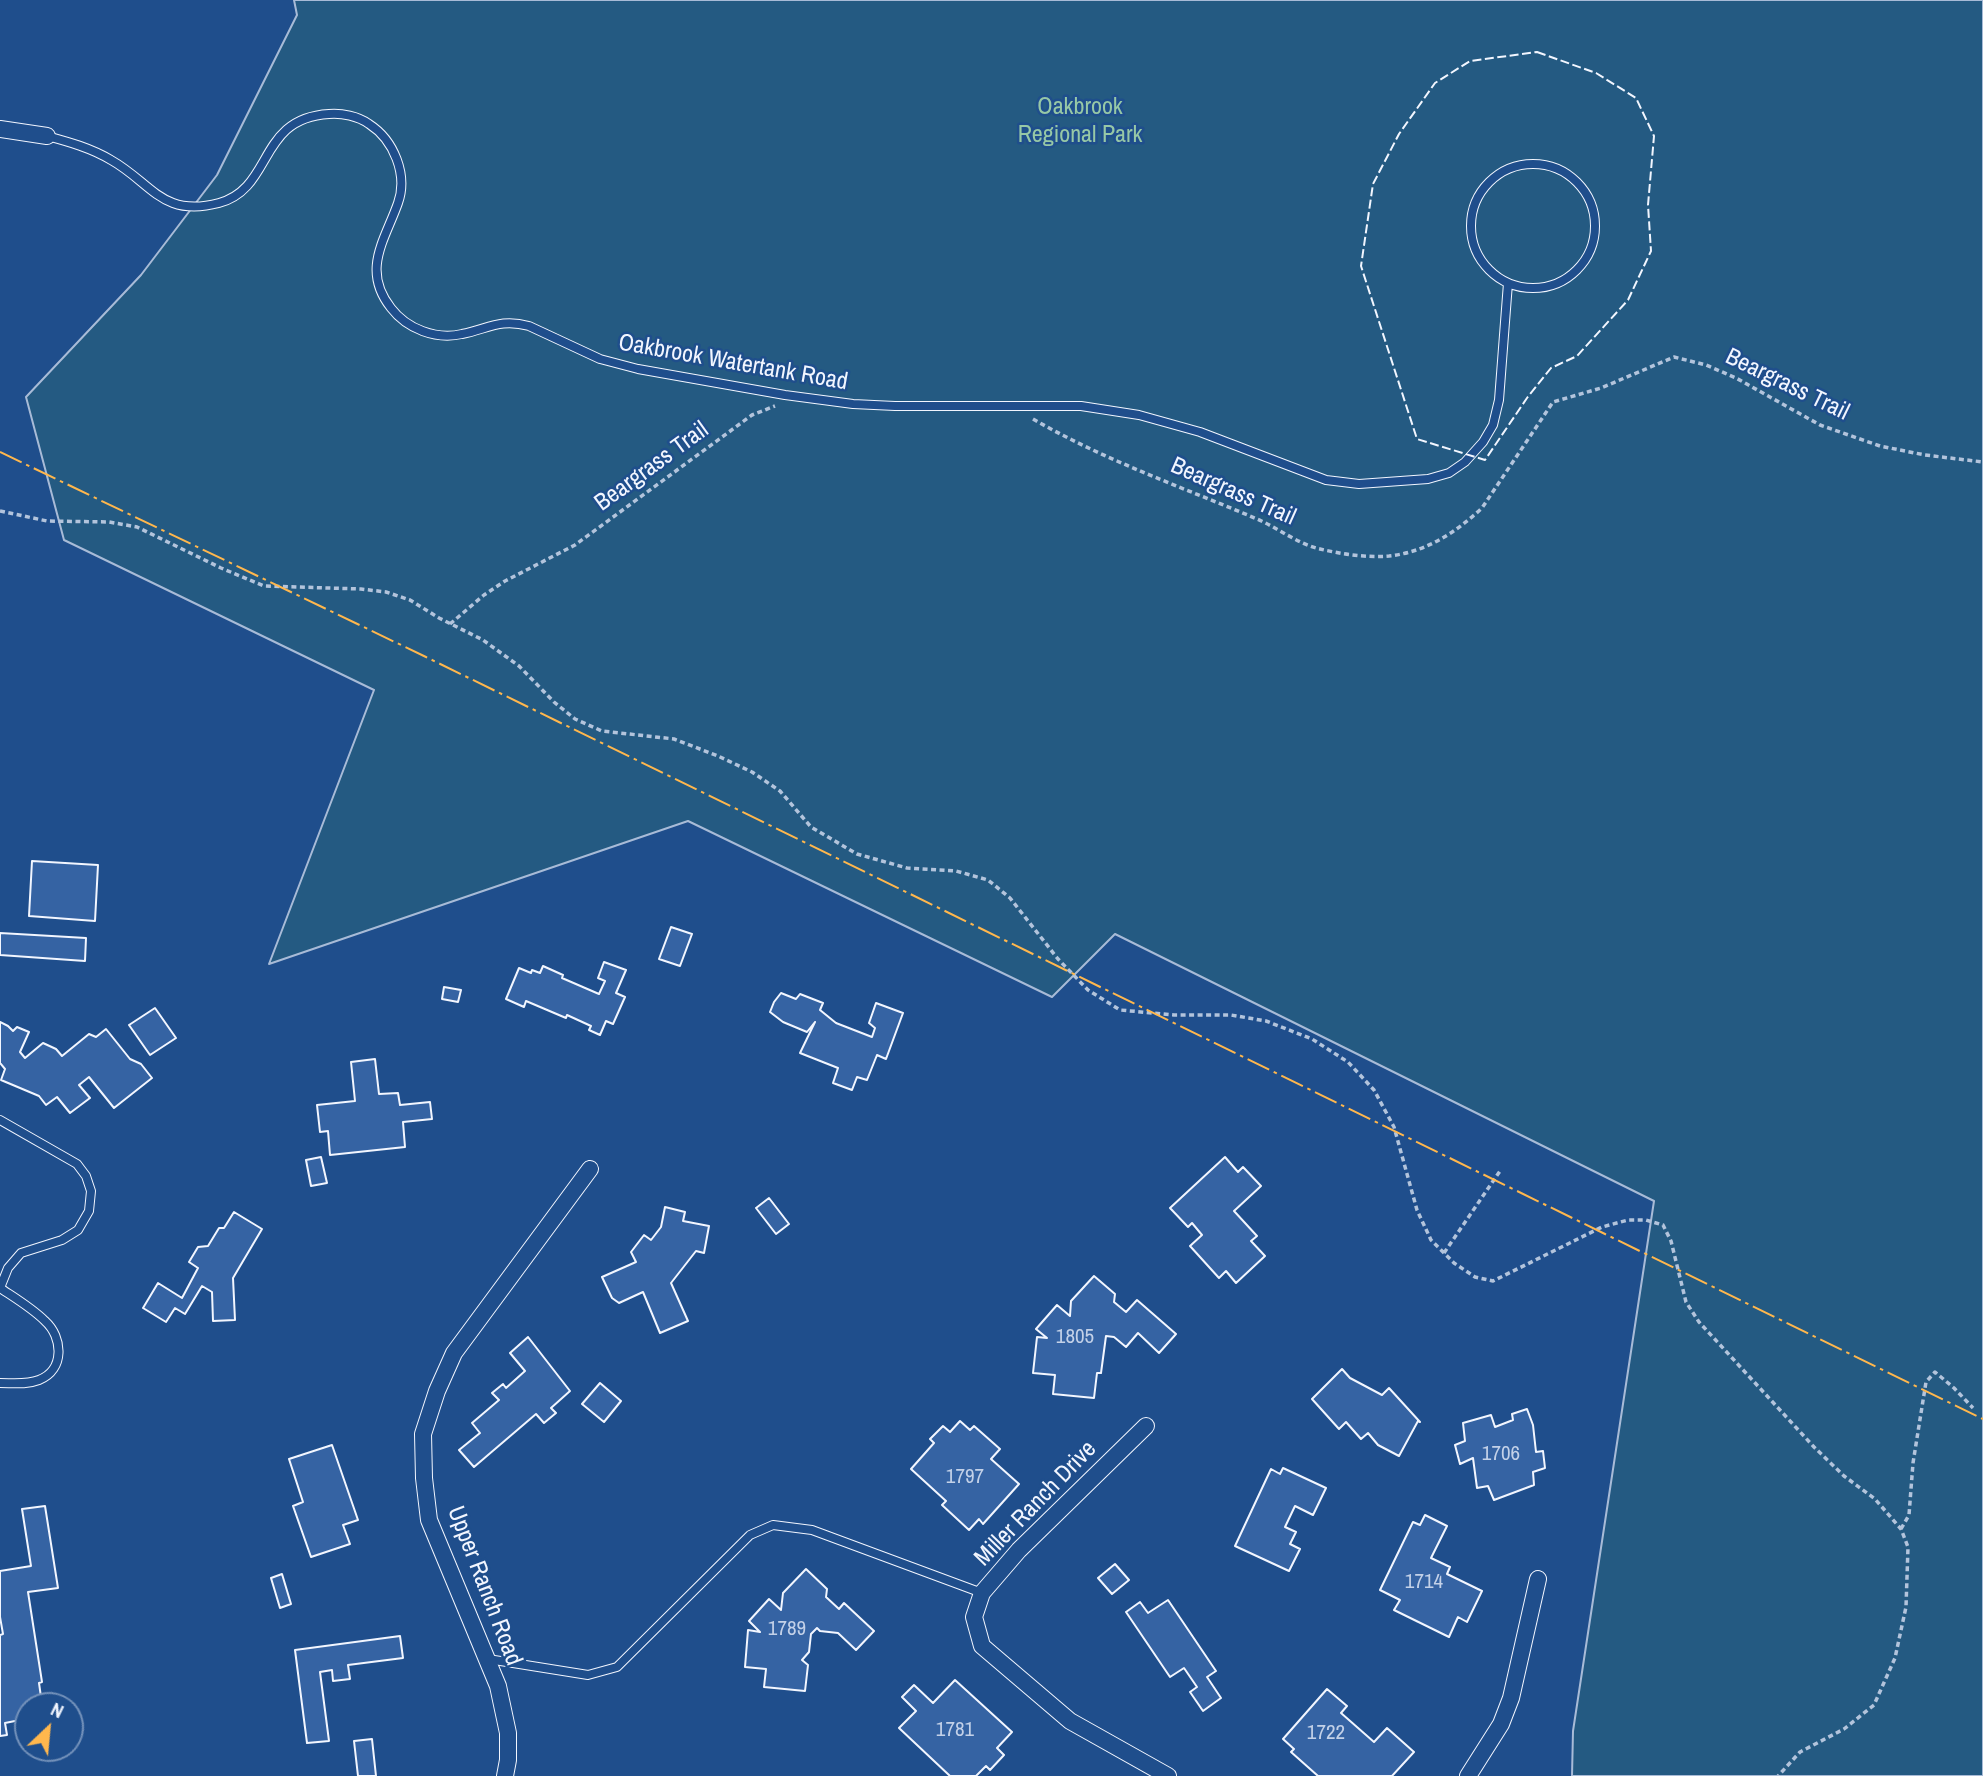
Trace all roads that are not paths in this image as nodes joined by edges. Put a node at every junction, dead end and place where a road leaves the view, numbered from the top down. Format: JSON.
{"nodes":[{"id":1,"x":0,"y":129,"type":"edge"},
{"id":2,"x":47,"y":136,"type":"joint"},
{"id":3,"x":1508,"y":283,"type":"junction"},
{"id":4,"x":0,"y":1120,"type":"edge"},
{"id":5,"x":590,"y":1169,"type":"dead end"},
{"id":6,"x":0,"y":1288,"type":"edge"},
{"id":7,"x":0,"y":1383,"type":"edge"},
{"id":8,"x":1146,"y":1426,"type":"dead end"},
{"id":9,"x":1538,"y":1579,"type":"dead end"},
{"id":10,"x":982,"y":1593,"type":"junction"},
{"id":11,"x":488,"y":1659,"type":"junction"},
{"id":12,"x":505,"y":1776,"type":"edge"},
{"id":13,"x":1168,"y":1776,"type":"edge"},
{"id":14,"x":1468,"y":1776,"type":"edge"}],
"edges":[{"from":1,"to":2,"type":"street"},
{"from":2,"to":3,"type":"lane","name":"Oakbrook Watertank Road"},
{"from":3,"to":3,"type":"lane"},
{"from":4,"to":6,"type":"lane"},
{"from":5,"to":11,"type":"street","name":"Upper Ranch Road"},
{"from":6,"to":7,"type":"lane"},
{"from":8,"to":10,"type":"street","name":"Miller Ranch Drive"},
{"from":9,"to":14,"type":"street"},
{"from":10,"to":11,"type":"lane"},
{"from":10,"to":13,"type":"street","name":"Miller Ranch Drive"},
{"from":11,"to":12,"type":"street","name":"Upper Ranch Road"}]}
